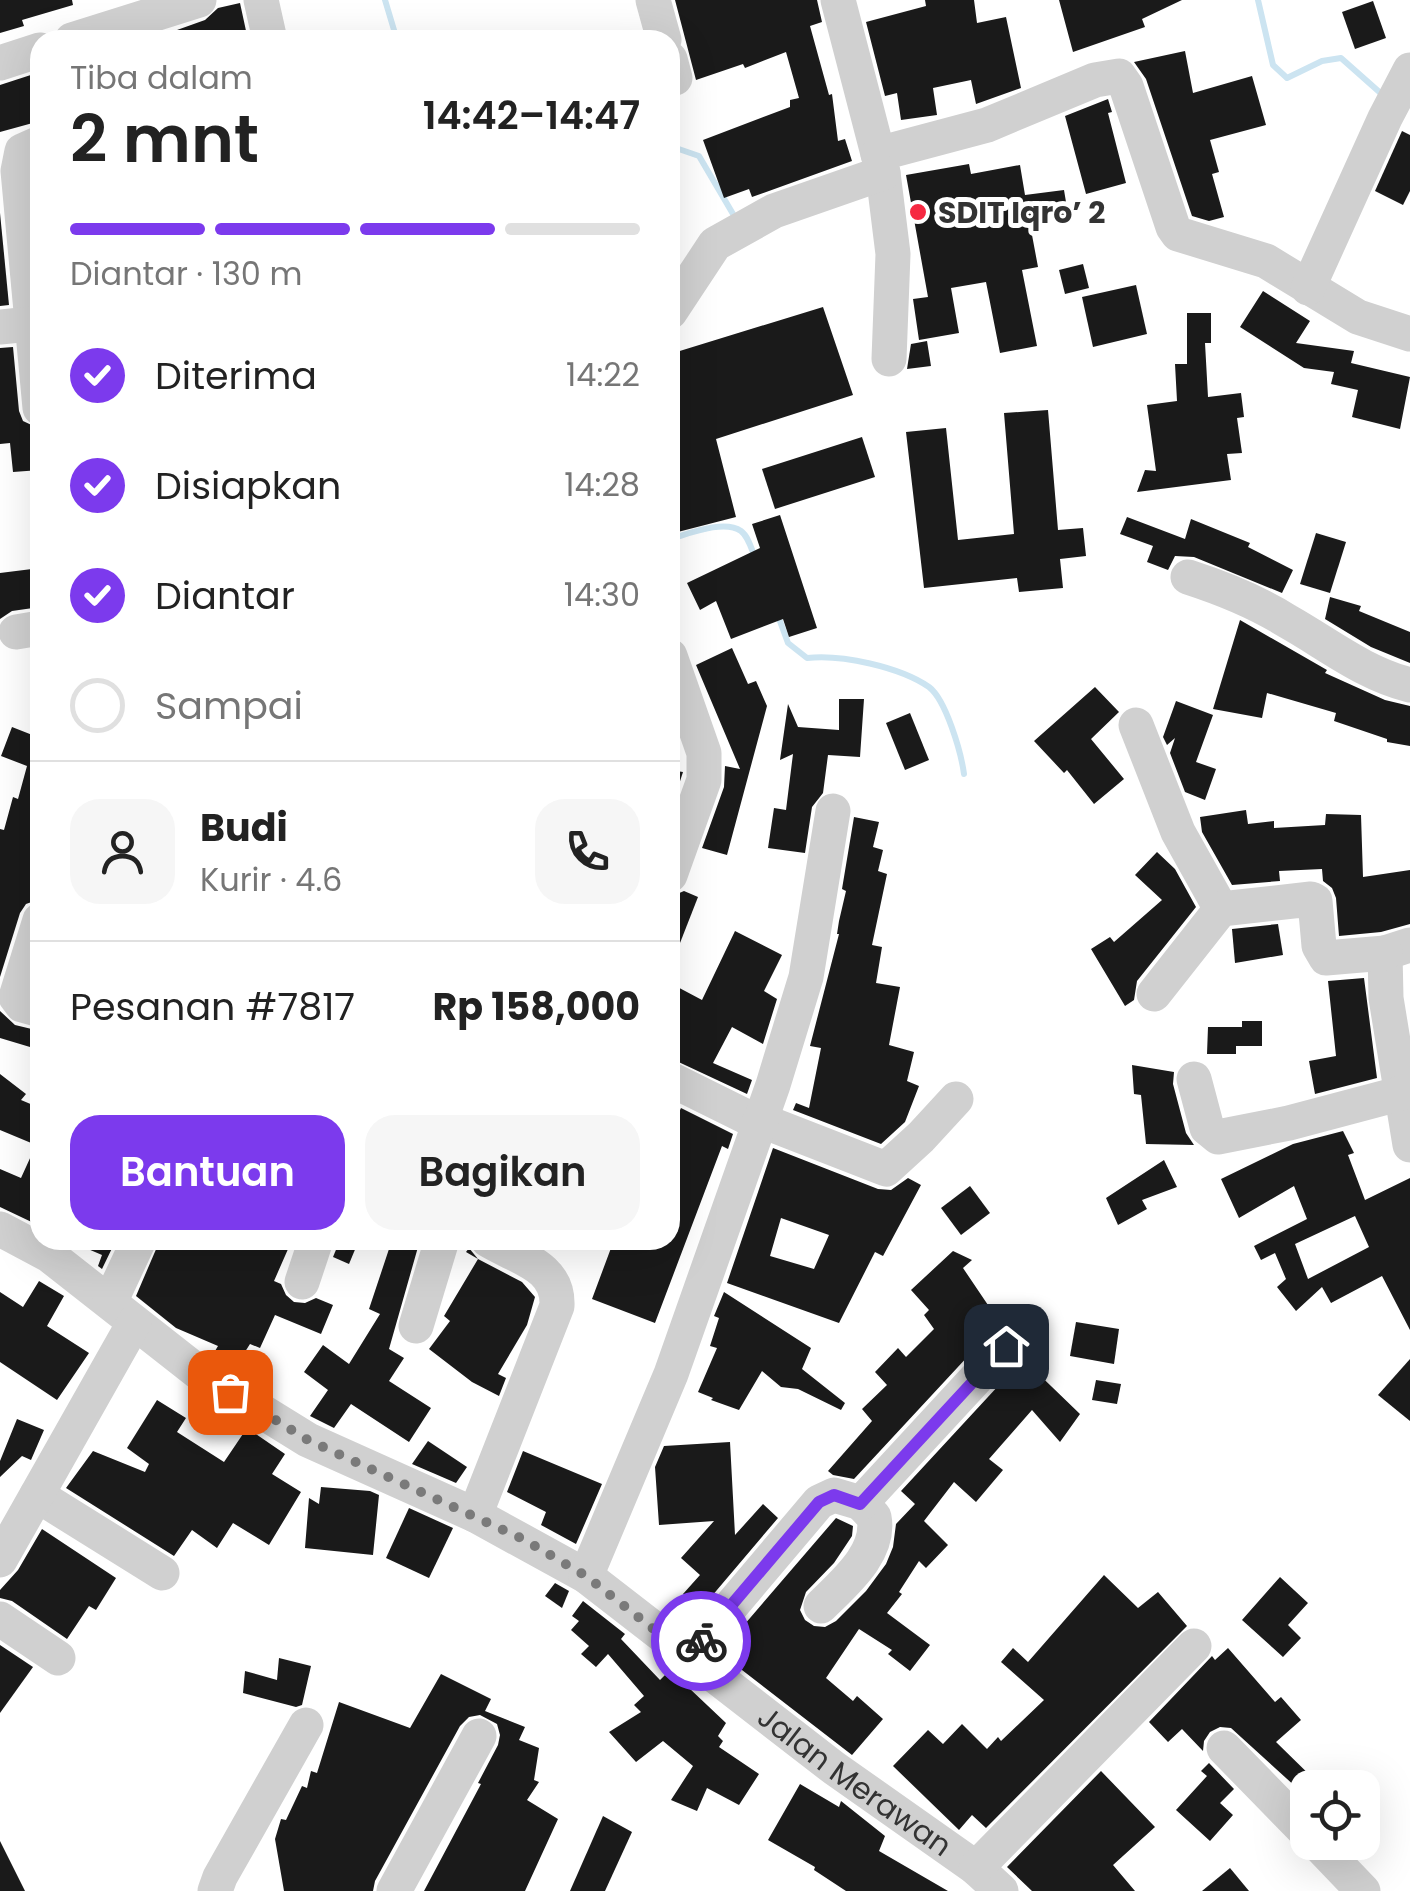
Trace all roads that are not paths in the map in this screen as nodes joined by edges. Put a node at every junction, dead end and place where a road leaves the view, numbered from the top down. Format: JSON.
{"nodes":[{"id":1,"x":200,"y":0,"type":"edge"},
{"id":2,"x":260,"y":0,"type":"edge"},
{"id":3,"x":653,"y":0,"type":"edge"},
{"id":4,"x":838,"y":0,"type":"edge"},
{"id":5,"x":104,"y":30,"type":"edge"},
{"id":6,"x":268,"y":30,"type":"edge"},
{"id":7,"x":661,"y":30,"type":"edge"},
{"id":8,"x":30,"y":53,"type":"edge"},
{"id":9,"x":0,"y":63,"type":"edge"},
{"id":10,"x":1398,"y":92,"type":"edge"},
{"id":11,"x":30,"y":147,"type":"edge"},
{"id":12,"x":881,"y":163,"type":"junction"},
{"id":13,"x":1308,"y":288,"type":"junction"},
{"id":14,"x":680,"y":297,"type":"edge"},
{"id":15,"x":24,"y":325,"type":"edge"},
{"id":16,"x":1410,"y":334,"type":"edge"},
{"id":17,"x":30,"y":356,"type":"edge"},
{"id":18,"x":890,"y":359,"type":"dead end"},
{"id":19,"x":1188,"y":577,"type":"dead end"},
{"id":20,"x":680,"y":685,"type":"edge"},
{"id":21,"x":1410,"y":685,"type":"edge"},
{"id":22,"x":1136,"y":725,"type":"dead end"},
{"id":23,"x":833,"y":811,"type":"dead end"},
{"id":24,"x":680,"y":848,"type":"edge"},
{"id":25,"x":1220,"y":909,"type":"junction"},
{"id":26,"x":1398,"y":949,"type":"edge"},
{"id":27,"x":30,"y":952,"type":"edge"},
{"id":28,"x":1154,"y":994,"type":"dead end"},
{"id":29,"x":30,"y":1007,"type":"edge"},
{"id":30,"x":1194,"y":1079,"type":"dead end"},
{"id":31,"x":680,"y":1084,"type":"edge"},
{"id":32,"x":1405,"y":1092,"type":"edge"},
{"id":33,"x":956,"y":1099,"type":"dead end"},
{"id":34,"x":759,"y":1121,"type":"junction"},
{"id":35,"x":1410,"y":1145,"type":"edge"},
{"id":36,"x":0,"y":1230,"type":"edge"},
{"id":37,"x":30,"y":1246,"type":"edge"},
{"id":38,"x":38,"y":1250,"type":"edge"},
{"id":39,"x":137,"y":1250,"type":"edge"},
{"id":40,"x":313,"y":1250,"type":"edge"},
{"id":41,"x":439,"y":1250,"type":"edge"},
{"id":42,"x":510,"y":1250,"type":"edge"},
{"id":43,"x":302,"y":1282,"type":"dead end"},
{"id":44,"x":122,"y":1313,"type":"junction"},
{"id":45,"x":416,"y":1326,"type":"dead end"},
{"id":46,"x":1006,"y":1346,"type":"dead end"},
{"id":47,"x":37,"y":1495,"type":"junction"},
{"id":48,"x":860,"y":1504,"type":"junction"},
{"id":49,"x":475,"y":1515,"type":"junction"},
{"id":50,"x":0,"y":1560,"type":"edge"},
{"id":51,"x":162,"y":1573,"type":"dead end"},
{"id":52,"x":586,"y":1576,"type":"junction"},
{"id":53,"x":821,"y":1606,"type":"dead end"},
{"id":54,"x":0,"y":1619,"type":"edge"},
{"id":55,"x":1194,"y":1646,"type":"dead end"},
{"id":56,"x":688,"y":1656,"type":"junction"},
{"id":57,"x":58,"y":1658,"type":"dead end"},
{"id":58,"x":306,"y":1726,"type":"dead end"},
{"id":59,"x":479,"y":1736,"type":"dead end"},
{"id":60,"x":1224,"y":1748,"type":"dead end"},
{"id":61,"x":1290,"y":1816,"type":"edge"},
{"id":62,"x":1333,"y":1860,"type":"edge"},
{"id":63,"x":989,"y":1879,"type":"edge"},
{"id":64,"x":215,"y":1891,"type":"edge"},
{"id":65,"x":394,"y":1891,"type":"edge"},
{"id":66,"x":1362,"y":1891,"type":"edge"}],
"edges":[{"from":1,"to":5,"type":"street"},
{"from":2,"to":6,"type":"street"},
{"from":3,"to":7,"type":"street"},
{"from":4,"to":12,"type":"street"},
{"from":8,"to":9,"type":"street"},
{"from":10,"to":13,"type":"street"},
{"from":11,"to":15,"type":"street"},
{"from":12,"to":13,"type":"street"},
{"from":12,"to":14,"type":"street"},
{"from":12,"to":18,"type":"street"},
{"from":13,"to":16,"type":"street"},
{"from":15,"to":17,"type":"street"},
{"from":19,"to":21,"type":"street"},
{"from":20,"to":24,"type":"street"},
{"from":22,"to":25,"type":"street"},
{"from":23,"to":34,"type":"street"},
{"from":25,"to":26,"type":"street"},
{"from":25,"to":28,"type":"street"},
{"from":26,"to":32,"type":"street"},
{"from":27,"to":29,"type":"street"},
{"from":30,"to":32,"type":"street"},
{"from":31,"to":34,"type":"street"},
{"from":32,"to":35,"type":"street"},
{"from":33,"to":34,"type":"street"},
{"from":34,"to":52,"type":"street"},
{"from":36,"to":37,"type":"street","name":"Jalan Merawan"},
{"from":38,"to":44,"type":"street","name":"Jalan Merawan"},
{"from":39,"to":44,"type":"street"},
{"from":40,"to":43,"type":"street"},
{"from":41,"to":45,"type":"street"},
{"from":42,"to":49,"type":"street"},
{"from":44,"to":47,"type":"street"},
{"from":44,"to":49,"type":"street","name":"Jalan Merawan"},
{"from":46,"to":48,"type":"street"},
{"from":47,"to":50,"type":"street"},
{"from":47,"to":51,"type":"street"},
{"from":48,"to":53,"type":"street"},
{"from":48,"to":56,"type":"street"},
{"from":49,"to":52,"type":"street","name":"Jalan Merawan"},
{"from":52,"to":56,"type":"street","name":"Jalan Merawan"},
{"from":54,"to":57,"type":"street"},
{"from":55,"to":63,"type":"street"},
{"from":56,"to":63,"type":"street","name":"Jalan Merawan"},
{"from":58,"to":64,"type":"street"},
{"from":59,"to":65,"type":"street"},
{"from":60,"to":61,"type":"street"},
{"from":62,"to":66,"type":"street"}]}
